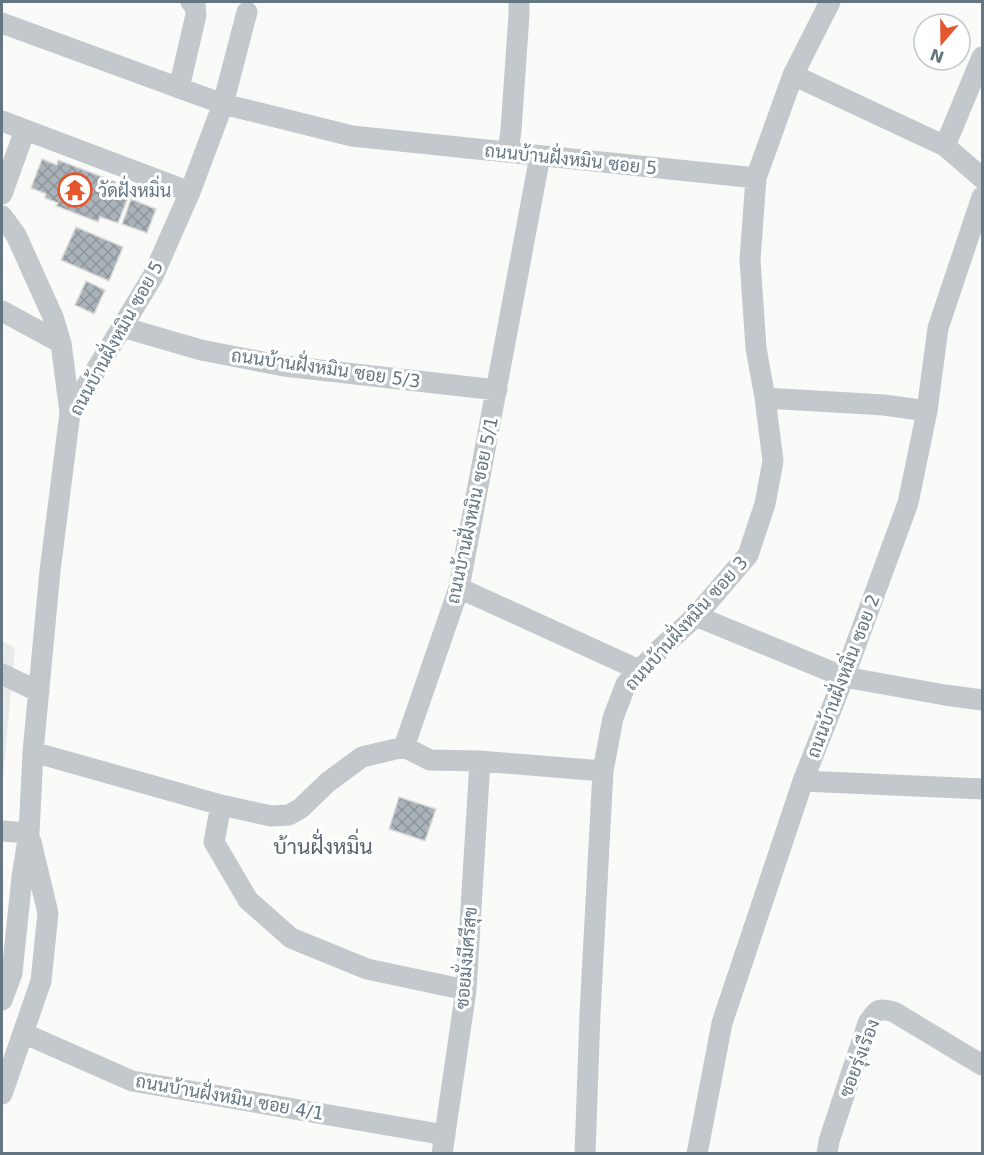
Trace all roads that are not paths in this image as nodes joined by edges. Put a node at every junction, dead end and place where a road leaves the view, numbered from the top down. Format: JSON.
{"nodes":[{"id":1,"x":191,"y":2,"type":"edge"},
{"id":2,"x":519,"y":2,"type":"edge"},
{"id":3,"x":830,"y":2,"type":"edge"},
{"id":4,"x":247,"y":12,"type":"dead end"},
{"id":5,"x":2,"y":23,"type":"edge"},
{"id":6,"x":982,"y":57,"type":"edge"},
{"id":7,"x":793,"y":75,"type":"junction"},
{"id":8,"x":179,"y":88,"type":"junction"},
{"id":9,"x":223,"y":104,"type":"junction"},
{"id":10,"x":2,"y":121,"type":"edge"},
{"id":11,"x":25,"y":130,"type":"junction"},
{"id":12,"x":945,"y":146,"type":"junction"},
{"id":13,"x":508,"y":152,"type":"junction"},
{"id":14,"x":540,"y":156,"type":"junction"},
{"id":15,"x":756,"y":178,"type":"junction"},
{"id":16,"x":982,"y":178,"type":"edge"},
{"id":17,"x":190,"y":192,"type":"junction"},
{"id":18,"x":2,"y":194,"type":"edge"},
{"id":19,"x":982,"y":197,"type":"edge"},
{"id":20,"x":2,"y":216,"type":"edge"},
{"id":21,"x":2,"y":312,"type":"edge"},
{"id":22,"x":122,"y":327,"type":"junction"},
{"id":23,"x":61,"y":343,"type":"junction"},
{"id":24,"x":497,"y":390,"type":"junction"},
{"id":25,"x":765,"y":398,"type":"junction"},
{"id":26,"x":927,"y":411,"type":"junction"},
{"id":27,"x":70,"y":413,"type":"junction"},
{"id":28,"x":459,"y":588,"type":"junction"},
{"id":29,"x":696,"y":616,"type":"junction"},
{"id":30,"x":639,"y":670,"type":"junction"},
{"id":31,"x":2,"y":674,"type":"edge"},
{"id":32,"x":844,"y":677,"type":"junction"},
{"id":33,"x":39,"y":692,"type":"junction"},
{"id":34,"x":982,"y":700,"type":"edge"},
{"id":35,"x":404,"y":747,"type":"junction"},
{"id":36,"x":33,"y":752,"type":"junction"},
{"id":37,"x":480,"y":761,"type":"junction"},
{"id":38,"x":603,"y":771,"type":"junction"},
{"id":39,"x":803,"y":781,"type":"junction"},
{"id":40,"x":982,"y":789,"type":"edge"},
{"id":41,"x":221,"y":805,"type":"junction"},
{"id":42,"x":2,"y":831,"type":"edge"},
{"id":43,"x":29,"y":833,"type":"junction"},
{"id":44,"x":466,"y":990,"type":"junction"},
{"id":45,"x":2,"y":1000,"type":"edge"},
{"id":46,"x":23,"y":1033,"type":"junction"},
{"id":47,"x":982,"y":1065,"type":"edge"},
{"id":48,"x":2,"y":1094,"type":"edge"},
{"id":49,"x":443,"y":1144,"type":"edge"},
{"id":50,"x":585,"y":1154,"type":"edge"},
{"id":51,"x":697,"y":1154,"type":"edge"},
{"id":52,"x":827,"y":1154,"type":"edge"}],
"edges":[{"from":1,"to":8,"type":"street"},
{"from":2,"to":13,"type":"street"},
{"from":3,"to":7,"type":"street","name":"ถนนบ้านฝั่งหมิน ซอย 3"},
{"from":4,"to":9,"type":"street"},
{"from":5,"to":8,"type":"street"},
{"from":6,"to":12,"type":"street"},
{"from":7,"to":12,"type":"street"},
{"from":7,"to":15,"type":"street","name":"ถนนบ้านฝั่งหมิน ซอย 3"},
{"from":8,"to":9,"type":"street"},
{"from":9,"to":13,"type":"street","name":"ถนนบ้านฝั่งหมิน ซอย 5"},
{"from":9,"to":17,"type":"street","name":"ถนนบ้านฝั่งหมิน ซอย 5"},
{"from":10,"to":11,"type":"street"},
{"from":11,"to":17,"type":"street"},
{"from":11,"to":18,"type":"street"},
{"from":12,"to":16,"type":"street"},
{"from":13,"to":14,"type":"street","name":"ถนนบ้านฝั่งหมิน ซอย 5"},
{"from":14,"to":15,"type":"street","name":"ถนนบ้านฝั่งหมิน ซอย 5"},
{"from":14,"to":24,"type":"street","name":"ถนนบ้านฝั่งหมิน ซอย 5/1"},
{"from":15,"to":25,"type":"street","name":"ถนนบ้านฝั่งหมิน ซอย 3"},
{"from":17,"to":22,"type":"street","name":"ถนนบ้านฝั่งหมิน ซอย 5"},
{"from":19,"to":26,"type":"street","name":"ถนนบ้านฝั่งหมิ่น ซอย 2"},
{"from":20,"to":23,"type":"street"},
{"from":21,"to":23,"type":"street"},
{"from":22,"to":24,"type":"street","name":"ถนนบ้านฝั่งหมิน ซอย 5/3"},
{"from":22,"to":27,"type":"street","name":"ถนนบ้านฝั่งหมิน ซอย 5"},
{"from":23,"to":27,"type":"street"},
{"from":24,"to":28,"type":"street","name":"ถนนบ้านฝั่งหมิน ซอย 5/1"},
{"from":25,"to":26,"type":"street"},
{"from":25,"to":29,"type":"street","name":"ถนนบ้านฝั่งหมิน ซอย 3"},
{"from":26,"to":32,"type":"street","name":"ถนนบ้านฝั่งหมิ่น ซอย 2"},
{"from":27,"to":33,"type":"street","name":"ถนนบ้านฝั่งหมิน ซอย 5"},
{"from":28,"to":30,"type":"street"},
{"from":28,"to":35,"type":"street","name":"ถนนบ้านฝั่งหมิน ซอย 5/1"},
{"from":29,"to":30,"type":"street","name":"ถนนบ้านฝั่งหมิน ซอย 3"},
{"from":29,"to":32,"type":"street"},
{"from":30,"to":38,"type":"street","name":"ถนนบ้านฝั่งหมิน ซอย 3"},
{"from":31,"to":33,"type":"street"},
{"from":32,"to":34,"type":"street"},
{"from":32,"to":39,"type":"street","name":"ถนนบ้านฝั่งหมิ่น ซอย 2"},
{"from":33,"to":36,"type":"street","name":"ถนนบ้านฝั่งหมิน ซอย 5"},
{"from":35,"to":37,"type":"street"},
{"from":35,"to":41,"type":"street"},
{"from":36,"to":41,"type":"street"},
{"from":36,"to":43,"type":"street","name":"ถนนบ้านฝั่งหมิน ซอย 5"},
{"from":37,"to":38,"type":"street"},
{"from":37,"to":44,"type":"street","name":"ซอยมั่งมีศรีสุข"},
{"from":38,"to":50,"type":"street","name":"ถนนบ้านฝั่งหมิน ซอย 3"},
{"from":39,"to":40,"type":"street"},
{"from":39,"to":51,"type":"street","name":"ถนนบ้านฝั่งหมิ่น ซอย 2"},
{"from":41,"to":44,"type":"street"},
{"from":42,"to":43,"type":"street"},
{"from":43,"to":45,"type":"street","name":"ถนนบ้านฝั่งหมิน ซอย 5"},
{"from":43,"to":46,"type":"street","name":"ถนนบ้านฝั่งหมิน ซอย 5"},
{"from":44,"to":49,"type":"street","name":"ซอยมั่งมีศรีสุข"},
{"from":46,"to":48,"type":"street","name":"ถนนบ้านฝั่งหมิน ซอย 5"},
{"from":46,"to":49,"type":"street","name":"ถนนบ้านฝั่งหมิน ซอย 4/1"},
{"from":47,"to":52,"type":"street","name":"ซอยรุ่งเรือง"}]}
